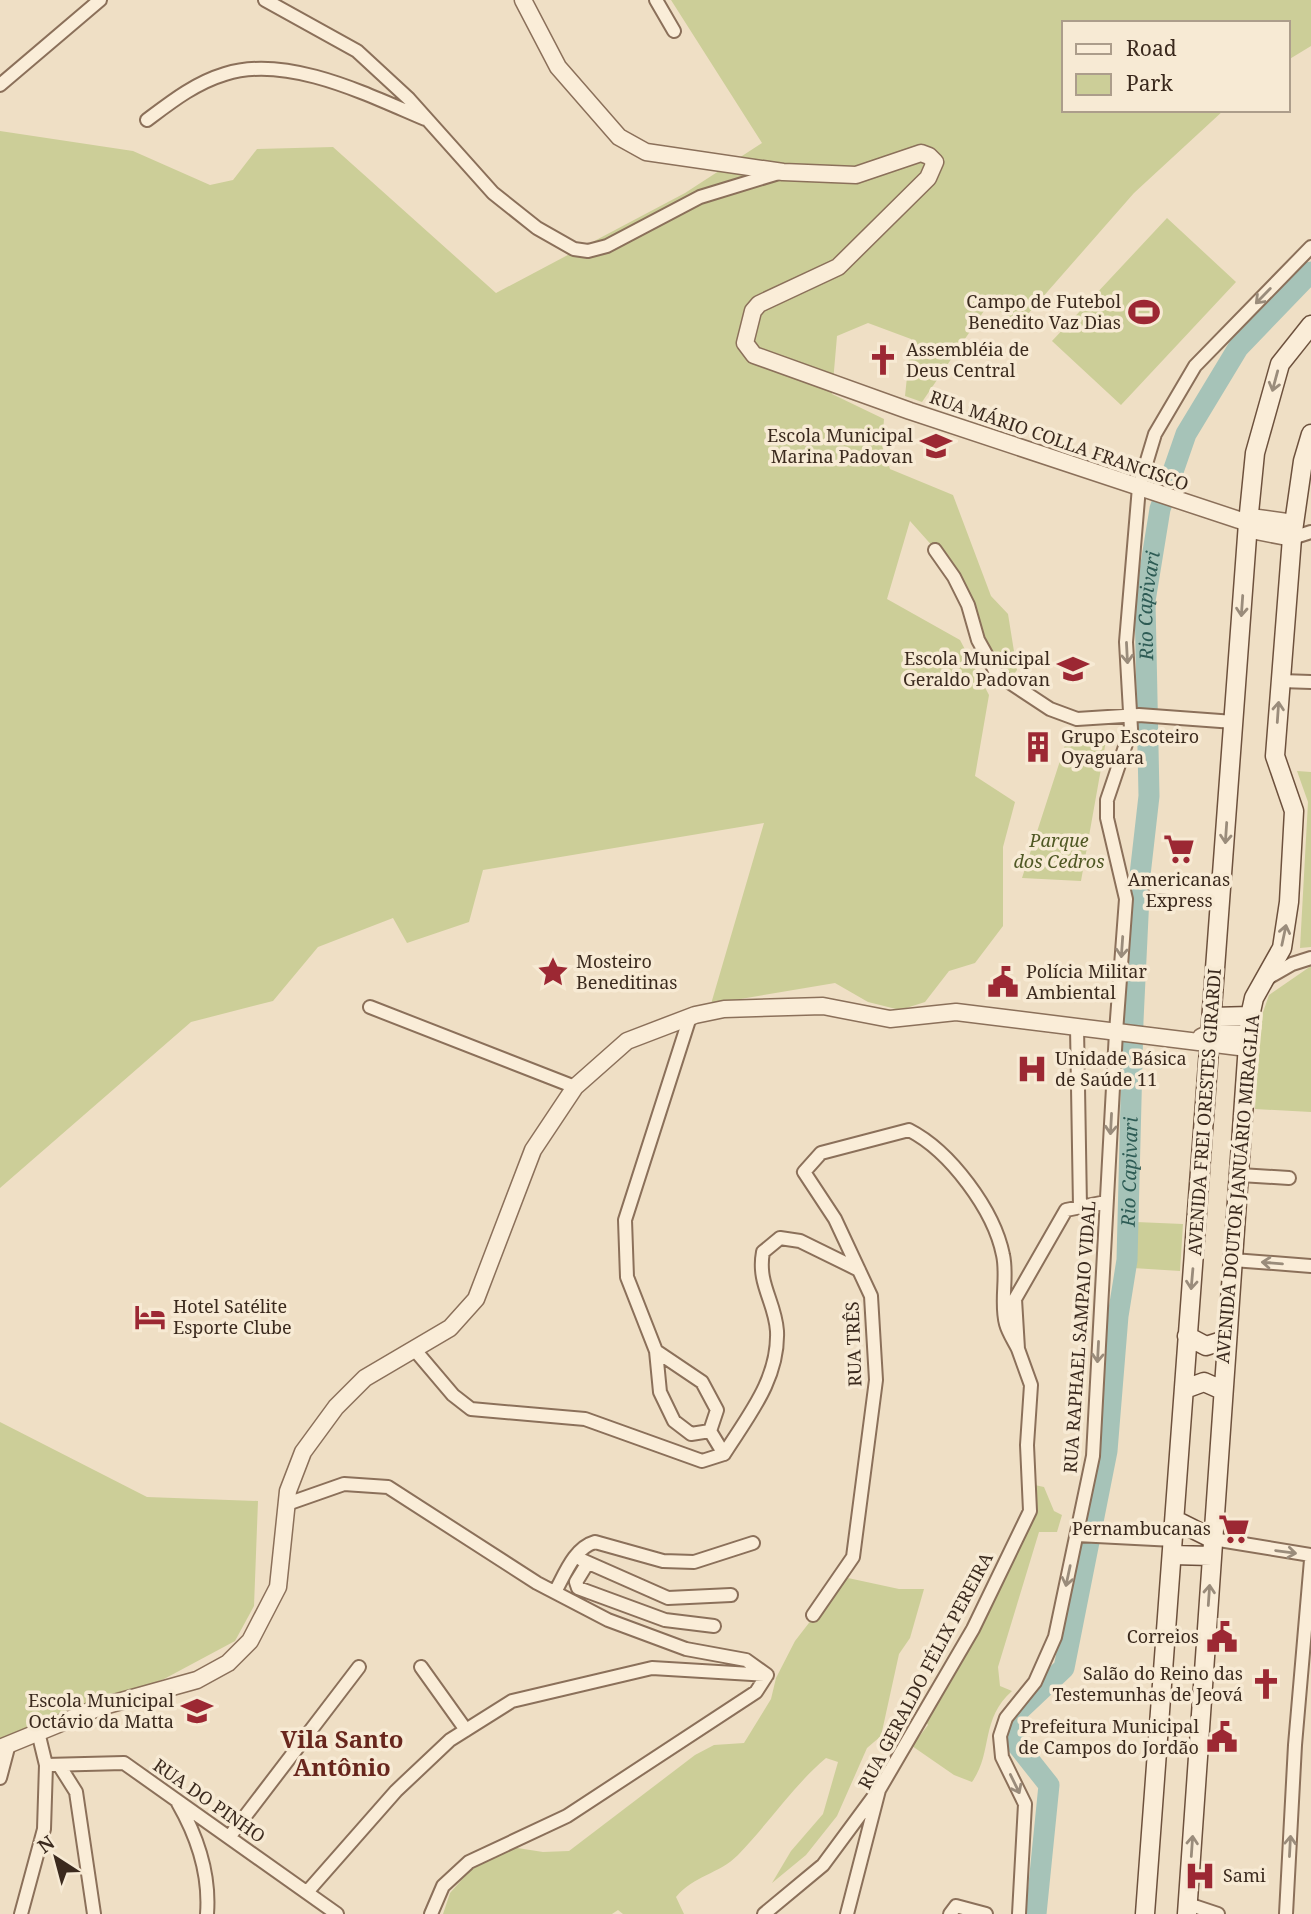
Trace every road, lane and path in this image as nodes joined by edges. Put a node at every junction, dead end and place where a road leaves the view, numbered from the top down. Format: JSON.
{"nodes":[{"id":1,"x":100,"y":0,"type":"edge"},
{"id":2,"x":265,"y":0,"type":"edge"},
{"id":3,"x":523,"y":0,"type":"edge"},
{"id":4,"x":656,"y":0,"type":"edge"},
{"id":5,"x":674,"y":30,"type":"dead end"},
{"id":6,"x":0,"y":85,"type":"edge"},
{"id":7,"x":147,"y":120,"type":"dead end"},
{"id":8,"x":429,"y":121,"type":"junction"},
{"id":9,"x":783,"y":172,"type":"junction"},
{"id":10,"x":1311,"y":247,"type":"edge"},
{"id":11,"x":1311,"y":324,"type":"edge"},
{"id":12,"x":1311,"y":434,"type":"edge"},
{"id":13,"x":1307,"y":461,"type":"edge"},
{"id":14,"x":1147,"y":490,"type":"junction"},
{"id":15,"x":1248,"y":523,"type":"junction"},
{"id":16,"x":1293,"y":530,"type":"junction"},
{"id":17,"x":1311,"y":532,"type":"edge"},
{"id":18,"x":935,"y":550,"type":"dead end"},
{"id":19,"x":1281,"y":681,"type":"junction"},
{"id":20,"x":1311,"y":682,"type":"edge"},
{"id":21,"x":1135,"y":715,"type":"junction"},
{"id":22,"x":1234,"y":722,"type":"junction"},
{"id":23,"x":1154,"y":887,"type":"dead end"},
{"id":24,"x":1222,"y":892,"type":"junction"},
{"id":25,"x":1311,"y":958,"type":"edge"},
{"id":26,"x":1263,"y":981,"type":"junction"},
{"id":27,"x":370,"y":1007,"type":"dead end"},
{"id":28,"x":691,"y":1017,"type":"junction"},
{"id":29,"x":1077,"y":1027,"type":"junction"},
{"id":30,"x":1120,"y":1033,"type":"junction"},
{"id":31,"x":1248,"y":1033,"type":"junction"},
{"id":32,"x":1207,"y":1034,"type":"junction"},
{"id":33,"x":575,"y":1087,"type":"junction"},
{"id":34,"x":1240,"y":1175,"type":"junction"},
{"id":35,"x":1289,"y":1178,"type":"dead end"},
{"id":36,"x":1106,"y":1202,"type":"junction"},
{"id":37,"x":1080,"y":1207,"type":"junction"},
{"id":38,"x":1233,"y":1260,"type":"junction"},
{"id":39,"x":1311,"y":1266,"type":"edge"},
{"id":40,"x":859,"y":1270,"type":"junction"},
{"id":41,"x":1187,"y":1336,"type":"junction"},
{"id":42,"x":1225,"y":1340,"type":"junction"},
{"id":43,"x":414,"y":1349,"type":"junction"},
{"id":44,"x":1018,"y":1349,"type":"junction"},
{"id":45,"x":656,"y":1351,"type":"junction"},
{"id":46,"x":1185,"y":1390,"type":"junction"},
{"id":47,"x":1222,"y":1391,"type":"junction"},
{"id":48,"x":710,"y":1431,"type":"junction"},
{"id":49,"x":724,"y":1454,"type":"junction"},
{"id":50,"x":287,"y":1504,"type":"junction"},
{"id":51,"x":1175,"y":1520,"type":"junction"},
{"id":52,"x":1078,"y":1535,"type":"junction"},
{"id":53,"x":752,"y":1544,"type":"dead end"},
{"id":54,"x":1173,"y":1547,"type":"junction"},
{"id":55,"x":1213,"y":1547,"type":"junction"},
{"id":56,"x":575,"y":1556,"type":"junction"},
{"id":57,"x":1311,"y":1558,"type":"edge"},
{"id":58,"x":587,"y":1564,"type":"junction"},
{"id":59,"x":555,"y":1592,"type":"junction"},
{"id":60,"x":731,"y":1595,"type":"dead end"},
{"id":61,"x":813,"y":1615,"type":"dead end"},
{"id":62,"x":714,"y":1626,"type":"dead end"},
{"id":63,"x":359,"y":1667,"type":"dead end"},
{"id":64,"x":421,"y":1667,"type":"dead end"},
{"id":65,"x":767,"y":1675,"type":"junction"},
{"id":66,"x":466,"y":1730,"type":"junction"},
{"id":67,"x":38,"y":1732,"type":"junction"},
{"id":68,"x":4,"y":1746,"type":"edge"},
{"id":69,"x":52,"y":1765,"type":"junction"},
{"id":70,"x":0,"y":1778,"type":"edge"},
{"id":71,"x":878,"y":1790,"type":"junction"},
{"id":72,"x":176,"y":1799,"type":"junction"},
{"id":73,"x":230,"y":1836,"type":"junction"},
{"id":74,"x":309,"y":1891,"type":"junction"},
{"id":75,"x":1187,"y":1909,"type":"edge"},
{"id":76,"x":21,"y":1914,"type":"edge"},
{"id":77,"x":94,"y":1914,"type":"edge"},
{"id":78,"x":207,"y":1914,"type":"edge"},
{"id":79,"x":337,"y":1914,"type":"edge"},
{"id":80,"x":431,"y":1914,"type":"edge"},
{"id":81,"x":764,"y":1914,"type":"edge"},
{"id":82,"x":847,"y":1914,"type":"edge"},
{"id":83,"x":950,"y":1914,"type":"edge"},
{"id":84,"x":986,"y":1914,"type":"edge"},
{"id":85,"x":1019,"y":1914,"type":"edge"},
{"id":86,"x":1145,"y":1914,"type":"edge"},
{"id":87,"x":1218,"y":1914,"type":"edge"},
{"id":88,"x":1286,"y":1914,"type":"edge"}],
"edges":[{"from":1,"to":6,"type":"street"},
{"from":2,"to":8,"type":"street"},
{"from":3,"to":9,"type":"street"},
{"from":4,"to":5,"type":"street"},
{"from":7,"to":8,"type":"street"},
{"from":8,"to":9,"type":"street"},
{"from":9,"to":14,"type":"street","name":"RUA MÁRIO COLLA FRANCISCO"},
{"from":10,"to":14,"type":"street","name":"RUA RAPHAEL SAMPAIO VIDAL","one_way":true},
{"from":11,"to":15,"type":"main road","name":"AVENIDA FREI ORESTES GIRARDI","one_way":true},
{"from":12,"to":13,"type":"main road","name":"AVENIDA DOUTOR JANUÁRIO MIRAGLIA"},
{"from":13,"to":16,"type":"main road","name":"AVENIDA DOUTOR JANUÁRIO MIRAGLIA"},
{"from":14,"to":15,"type":"street","name":"RUA MÁRIO COLLA FRANCISCO"},
{"from":14,"to":21,"type":"street","name":"RUA RAPHAEL SAMPAIO VIDAL","one_way":true},
{"from":15,"to":16,"type":"street","name":"RUA MÁRIO COLLA FRANCISCO"},
{"from":15,"to":22,"type":"main road","name":"AVENIDA FREI ORESTES GIRARDI","one_way":true},
{"from":16,"to":17,"type":"street"},
{"from":16,"to":19,"type":"main road","name":"AVENIDA DOUTOR JANUÁRIO MIRAGLIA"},
{"from":18,"to":21,"type":"street"},
{"from":19,"to":20,"type":"street"},
{"from":26,"to":19,"type":"main road","name":"AVENIDA DOUTOR JANUÁRIO MIRAGLIA","one_way":true},
{"from":21,"to":22,"type":"street"},
{"from":21,"to":30,"type":"street","name":"RUA RAPHAEL SAMPAIO VIDAL","one_way":true},
{"from":22,"to":24,"type":"main road","name":"AVENIDA FREI ORESTES GIRARDI","one_way":true},
{"from":23,"to":24,"type":"street"},
{"from":24,"to":32,"type":"main road","name":"AVENIDA FREI ORESTES GIRARDI"},
{"from":25,"to":26,"type":"street"},
{"from":26,"to":31,"type":"main road","name":"AVENIDA DOUTOR JANUÁRIO MIRAGLIA"},
{"from":27,"to":33,"type":"street"},
{"from":28,"to":29,"type":"street"},
{"from":28,"to":33,"type":"street"},
{"from":28,"to":45,"type":"street"},
{"from":29,"to":30,"type":"street"},
{"from":29,"to":37,"type":"street"},
{"from":30,"to":32,"type":"street"},
{"from":30,"to":36,"type":"street","name":"RUA RAPHAEL SAMPAIO VIDAL","one_way":true},
{"from":31,"to":32,"type":"main road"},
{"from":31,"to":32,"type":"street"},
{"from":31,"to":34,"type":"main road","name":"AVENIDA DOUTOR JANUÁRIO MIRAGLIA"},
{"from":32,"to":41,"type":"main road","name":"AVENIDA FREI ORESTES GIRARDI","one_way":true},
{"from":33,"to":43,"type":"street"},
{"from":34,"to":35,"type":"street"},
{"from":34,"to":38,"type":"main road","name":"AVENIDA DOUTOR JANUÁRIO MIRAGLIA"},
{"from":36,"to":37,"type":"street"},
{"from":36,"to":52,"type":"street","name":"RUA RAPHAEL SAMPAIO VIDAL","one_way":true},
{"from":37,"to":44,"type":"street","name":"RUA GERALDO FÉLIX PEREIRA"},
{"from":39,"to":38,"type":"street","one_way":true},
{"from":38,"to":42,"type":"main road","name":"AVENIDA DOUTOR JANUÁRIO MIRAGLIA"},
{"from":40,"to":44,"type":"street","name":"RUA TRÊS"},
{"from":40,"to":49,"type":"street"},
{"from":40,"to":61,"type":"street","name":"RUA TRÊS"},
{"from":41,"to":42,"type":"main road"},
{"from":41,"to":46,"type":"main road","name":"AVENIDA FREI ORESTES GIRARDI"},
{"from":42,"to":47,"type":"main road","name":"AVENIDA DOUTOR JANUÁRIO MIRAGLIA"},
{"from":43,"to":49,"type":"street"},
{"from":43,"to":50,"type":"street"},
{"from":44,"to":71,"type":"street","name":"RUA GERALDO FÉLIX PEREIRA"},
{"from":45,"to":48,"type":"street"},
{"from":45,"to":48,"type":"street"},
{"from":46,"to":47,"type":"main road"},
{"from":46,"to":51,"type":"main road","name":"AVENIDA FREI ORESTES GIRARDI"},
{"from":47,"to":55,"type":"main road","name":"AVENIDA DOUTOR JANUÁRIO MIRAGLIA"},
{"from":48,"to":49,"type":"street"},
{"from":50,"to":59,"type":"street"},
{"from":50,"to":67,"type":"street"},
{"from":51,"to":54,"type":"main road","name":"AVENIDA FREI ORESTES GIRARDI"},
{"from":51,"to":55,"type":"main road"},
{"from":52,"to":54,"type":"street"},
{"from":52,"to":85,"type":"street","name":"RUA RAPHAEL SAMPAIO VIDAL","one_way":true},
{"from":53,"to":56,"type":"street"},
{"from":54,"to":55,"type":"main road"},
{"from":54,"to":86,"type":"main road","name":"AVENIDA FREI ORESTES GIRARDI"},
{"from":55,"to":57,"type":"street","one_way":true},
{"from":75,"to":55,"type":"main road","name":"AVENIDA DOUTOR JANUÁRIO MIRAGLIA","one_way":true},
{"from":56,"to":58,"type":"street"},
{"from":56,"to":59,"type":"street"},
{"from":88,"to":57,"type":"street","one_way":true},
{"from":58,"to":60,"type":"street"},
{"from":58,"to":62,"type":"street"},
{"from":59,"to":65,"type":"street"},
{"from":63,"to":73,"type":"street"},
{"from":64,"to":66,"type":"street"},
{"from":65,"to":66,"type":"street"},
{"from":65,"to":80,"type":"street"},
{"from":66,"to":74,"type":"street"},
{"from":67,"to":68,"type":"street"},
{"from":67,"to":69,"type":"street"},
{"from":68,"to":70,"type":"street"},
{"from":69,"to":72,"type":"street","name":"RUA DO PINHO"},
{"from":69,"to":76,"type":"street"},
{"from":69,"to":77,"type":"street"},
{"from":71,"to":81,"type":"street"},
{"from":71,"to":82,"type":"street","name":"RUA GERALDO FÉLIX PEREIRA"},
{"from":72,"to":73,"type":"street","name":"RUA DO PINHO"},
{"from":72,"to":78,"type":"street"},
{"from":73,"to":74,"type":"street","name":"RUA DO PINHO"},
{"from":74,"to":79,"type":"street","name":"RUA DO PINHO"},
{"from":75,"to":87,"type":"street"},
{"from":83,"to":84,"type":"street"}]}
